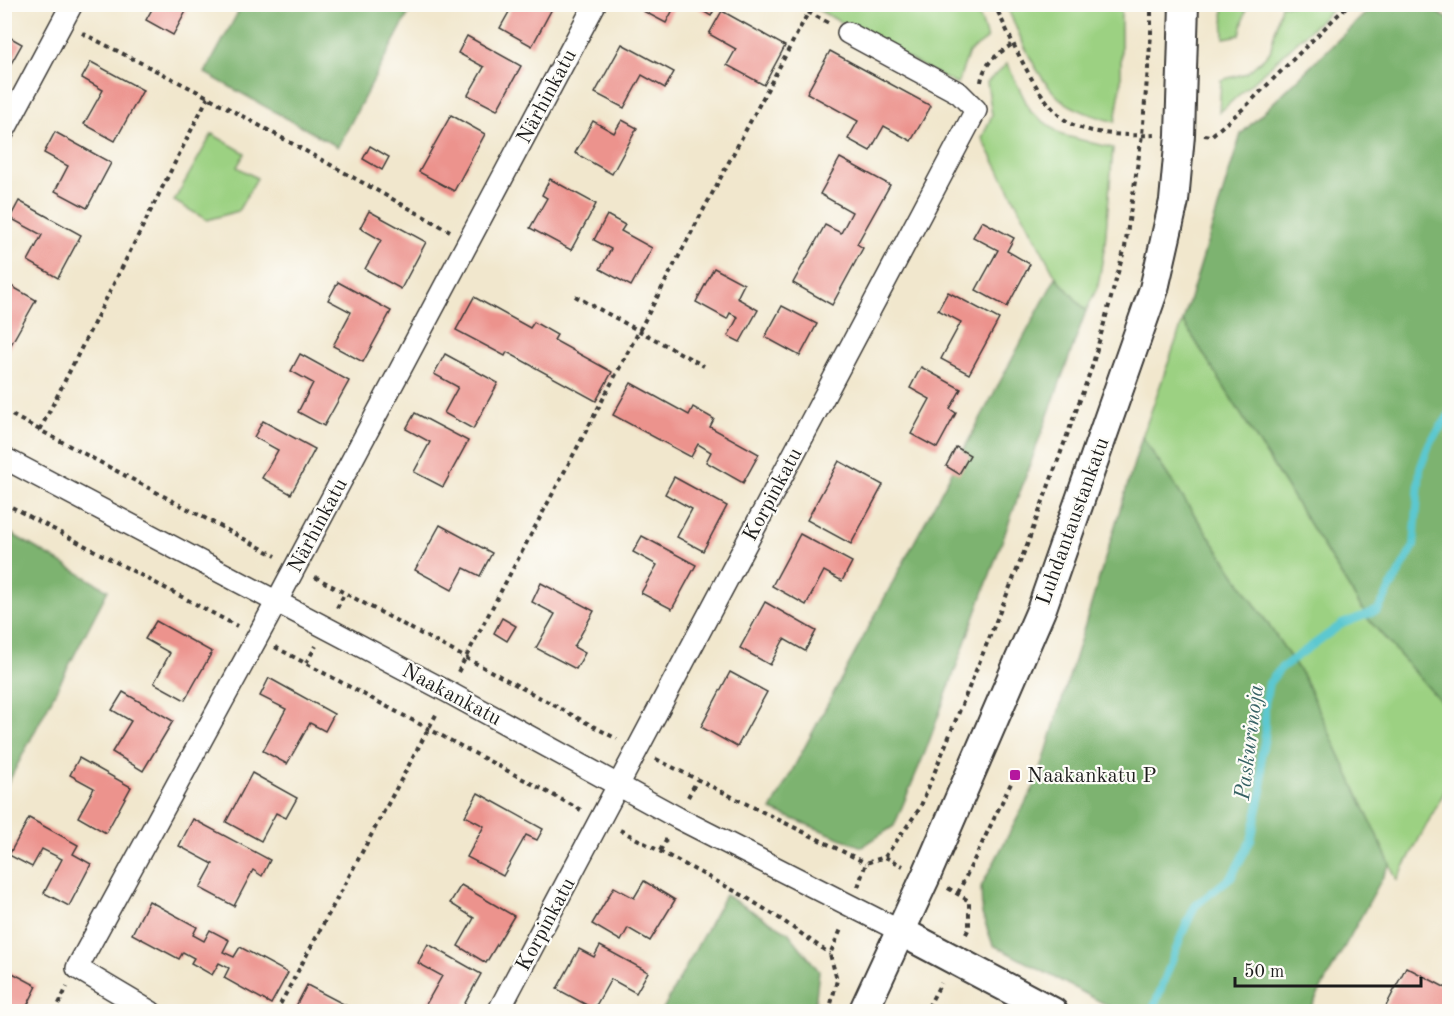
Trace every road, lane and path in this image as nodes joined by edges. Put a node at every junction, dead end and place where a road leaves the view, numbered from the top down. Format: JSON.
{"nodes":[{"id":1,"x":595,"y":4,"type":"edge"},
{"id":2,"x":792,"y":4,"type":"edge"},
{"id":3,"x":994,"y":4,"type":"edge"},
{"id":4,"x":1151,"y":4,"type":"edge"},
{"id":5,"x":1184,"y":4,"type":"edge"},
{"id":6,"x":1349,"y":4,"type":"edge"},
{"id":7,"x":808,"y":13,"type":"junction"},
{"id":8,"x":67,"y":14,"type":"edge"},
{"id":9,"x":848,"y":33,"type":"joint"},
{"id":10,"x":1014,"y":43,"type":"junction"},
{"id":11,"x":208,"y":97,"type":"junction"},
{"id":12,"x":976,"y":110,"type":"junction"},
{"id":13,"x":4,"y":131,"type":"edge"},
{"id":14,"x":1142,"y":135,"type":"junction"},
{"id":15,"x":1180,"y":135,"type":"junction"},
{"id":16,"x":469,"y":241,"type":"junction"},
{"id":17,"x":575,"y":296,"type":"dead end"},
{"id":18,"x":640,"y":330,"type":"junction"},
{"id":19,"x":704,"y":366,"type":"dead end"},
{"id":20,"x":4,"y":411,"type":"edge"},
{"id":21,"x":40,"y":429,"type":"junction"},
{"id":22,"x":4,"y":458,"type":"edge"},
{"id":23,"x":4,"y":502,"type":"edge"},
{"id":24,"x":295,"y":566,"type":"junction"},
{"id":25,"x":277,"y":601,"type":"junction"},
{"id":26,"x":256,"y":637,"type":"junction"},
{"id":27,"x":465,"y":658,"type":"junction"},
{"id":28,"x":448,"y":692,"type":"junction"},
{"id":29,"x":429,"y":729,"type":"junction"},
{"id":30,"x":638,"y":750,"type":"junction"},
{"id":31,"x":1015,"y":775,"type":"dead end"},
{"id":32,"x":618,"y":785,"type":"junction"},
{"id":33,"x":600,"y":819,"type":"junction"},
{"id":34,"x":866,"y":863,"type":"junction"},
{"id":35,"x":958,"y":893,"type":"dead end"},
{"id":36,"x":852,"y":905,"type":"junction"},
{"id":37,"x":900,"y":931,"type":"junction"},
{"id":38,"x":830,"y":954,"type":"junction"},
{"id":39,"x":152,"y":1011,"type":"edge"},
{"id":40,"x":276,"y":1011,"type":"edge"},
{"id":41,"x":498,"y":1011,"type":"edge"},
{"id":42,"x":828,"y":1011,"type":"edge"},
{"id":43,"x":863,"y":1011,"type":"edge"},
{"id":44,"x":1053,"y":1011,"type":"edge"}],
"edges":[{"from":1,"to":16,"type":"street","name":"Närhinkatu"},
{"from":2,"to":7,"type":"path"},
{"from":3,"to":10,"type":"path"},
{"from":4,"to":14,"type":"path"},
{"from":5,"to":15,"type":"street","name":"Luhdantaustankatu"},
{"from":6,"to":15,"type":"path"},
{"from":7,"to":9,"type":"path"},
{"from":7,"to":18,"type":"path"},
{"from":8,"to":11,"type":"path"},
{"from":8,"to":13,"type":"street"},
{"from":9,"to":12,"type":"street"},
{"from":10,"to":12,"type":"path"},
{"from":10,"to":14,"type":"path"},
{"from":11,"to":16,"type":"path"},
{"from":11,"to":21,"type":"path"},
{"from":12,"to":30,"type":"street","name":"Korpinkatu"},
{"from":14,"to":15,"type":"path"},
{"from":14,"to":34,"type":"path"},
{"from":15,"to":37,"type":"street","name":"Luhdantaustankatu"},
{"from":16,"to":24,"type":"street","name":"Närhinkatu"},
{"from":17,"to":18,"type":"path"},
{"from":18,"to":19,"type":"path"},
{"from":18,"to":27,"type":"path"},
{"from":20,"to":21,"type":"path"},
{"from":21,"to":24,"type":"path"},
{"from":22,"to":25,"type":"street","name":"Naakankatu"},
{"from":23,"to":26,"type":"path"},
{"from":24,"to":25,"type":"street","name":"Närhinkatu"},
{"from":24,"to":27,"type":"path"},
{"from":25,"to":26,"type":"street","name":"Närhinkatu"},
{"from":25,"to":28,"type":"street","name":"Naakankatu"},
{"from":26,"to":29,"type":"path"},
{"from":26,"to":39,"type":"street","name":"Närhinkatu"},
{"from":27,"to":28,"type":"path"},
{"from":27,"to":30,"type":"path"},
{"from":28,"to":32,"type":"street","name":"Naakankatu"},
{"from":29,"to":33,"type":"path"},
{"from":29,"to":40,"type":"path"},
{"from":30,"to":32,"type":"street","name":"Korpinkatu"},
{"from":30,"to":34,"type":"path"},
{"from":31,"to":35,"type":"path"},
{"from":32,"to":33,"type":"street","name":"Korpinkatu"},
{"from":32,"to":36,"type":"street","name":"Naakankatu"},
{"from":33,"to":38,"type":"path"},
{"from":33,"to":41,"type":"street","name":"Korpinkatu"},
{"from":34,"to":36,"type":"path"},
{"from":36,"to":37,"type":"street","name":"Naakankatu"},
{"from":36,"to":38,"type":"path"},
{"from":37,"to":43,"type":"street","name":"Luhdantaustankatu"},
{"from":37,"to":44,"type":"street"},
{"from":38,"to":42,"type":"path"}]}
